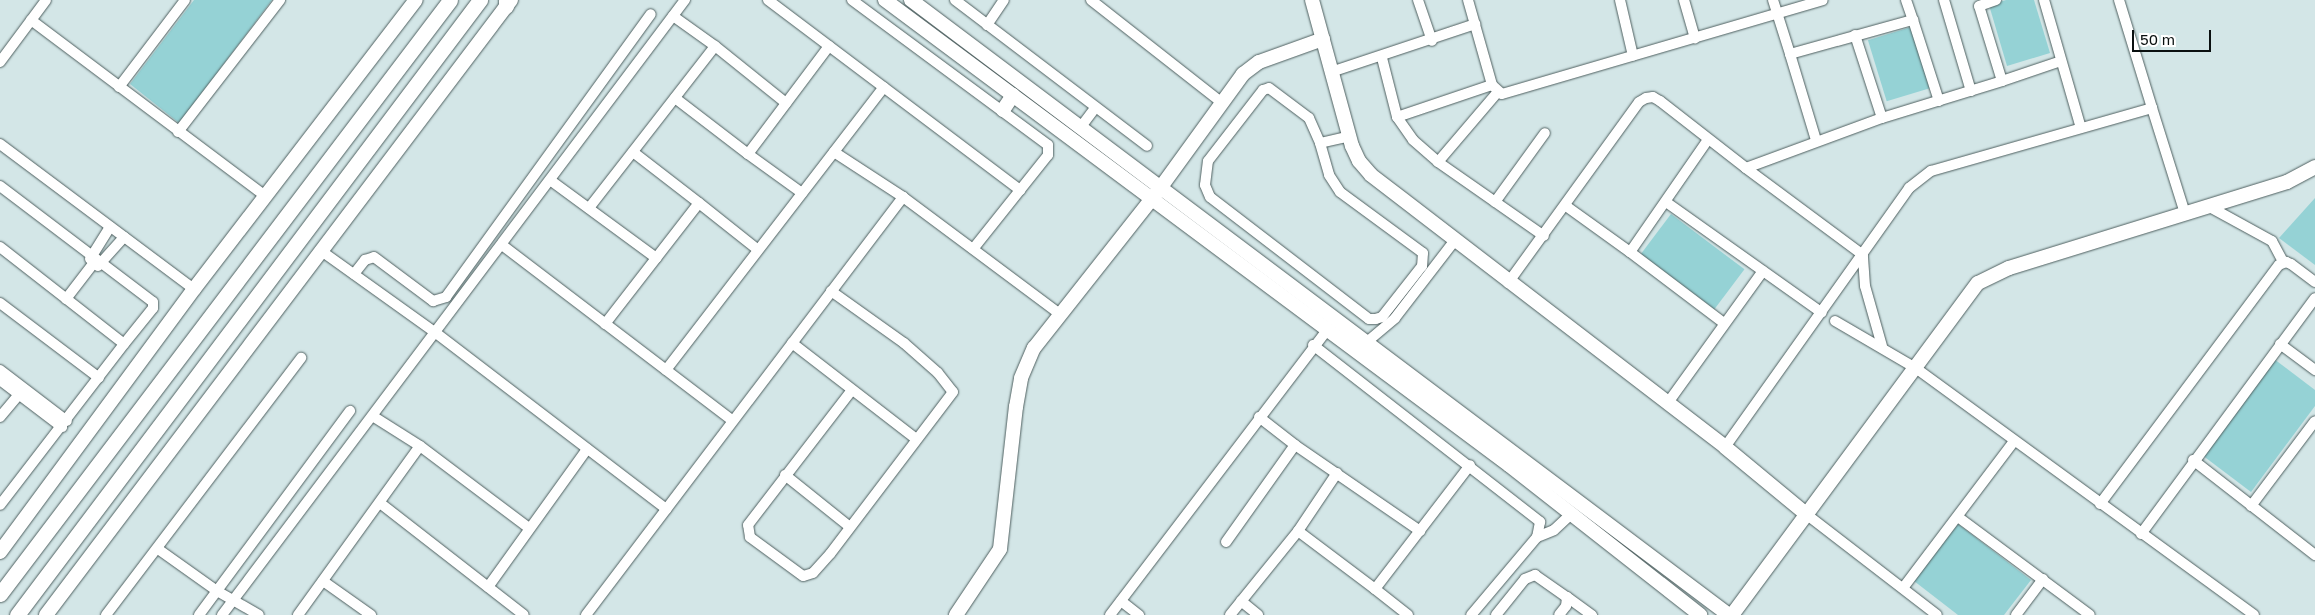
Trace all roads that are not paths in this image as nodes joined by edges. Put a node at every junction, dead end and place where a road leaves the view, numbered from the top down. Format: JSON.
{"nodes":[{"id":1,"x":46,"y":0,"type":"edge"},
{"id":2,"x":185,"y":0,"type":"edge"},
{"id":3,"x":280,"y":0,"type":"edge"},
{"id":4,"x":416,"y":0,"type":"edge"},
{"id":5,"x":450,"y":0,"type":"edge"},
{"id":6,"x":480,"y":0,"type":"edge"},
{"id":7,"x":685,"y":0,"type":"edge"},
{"id":8,"x":768,"y":0,"type":"edge"},
{"id":9,"x":852,"y":0,"type":"edge"},
{"id":10,"x":885,"y":0,"type":"edge"},
{"id":11,"x":911,"y":0,"type":"edge"},
{"id":12,"x":955,"y":0,"type":"edge"},
{"id":13,"x":1004,"y":0,"type":"edge"},
{"id":14,"x":1091,"y":0,"type":"edge"},
{"id":15,"x":1312,"y":0,"type":"edge"},
{"id":16,"x":1418,"y":0,"type":"edge"},
{"id":17,"x":1468,"y":0,"type":"edge"},
{"id":18,"x":1620,"y":0,"type":"edge"},
{"id":19,"x":1684,"y":0,"type":"edge"},
{"id":20,"x":1773,"y":0,"type":"edge"},
{"id":21,"x":1822,"y":0,"type":"edge"},
{"id":22,"x":1906,"y":0,"type":"edge"},
{"id":23,"x":1944,"y":0,"type":"edge"},
{"id":24,"x":1996,"y":0,"type":"edge"},
{"id":25,"x":2044,"y":0,"type":"edge"},
{"id":26,"x":2119,"y":0,"type":"edge"},
{"id":27,"x":507,"y":2,"type":"edge"},
{"id":28,"x":1978,"y":3,"type":"edge"},
{"id":29,"x":651,"y":14,"type":"dead end"},
{"id":30,"x":1777,"y":14,"type":"junction"},
{"id":31,"x":673,"y":16,"type":"junction"},
{"id":32,"x":31,"y":20,"type":"junction"},
{"id":33,"x":1913,"y":20,"type":"junction"},
{"id":34,"x":1474,"y":24,"type":"junction"},
{"id":35,"x":987,"y":25,"type":"junction"},
{"id":36,"x":1855,"y":35,"type":"junction"},
{"id":37,"x":1695,"y":38,"type":"junction"},
{"id":38,"x":1323,"y":39,"type":"junction"},
{"id":39,"x":1432,"y":41,"type":"junction"},
{"id":40,"x":630,"y":43,"type":"junction"},
{"id":41,"x":716,"y":46,"type":"junction"},
{"id":42,"x":829,"y":46,"type":"junction"},
{"id":43,"x":645,"y":53,"type":"junction"},
{"id":44,"x":1790,"y":54,"type":"junction"},
{"id":45,"x":1633,"y":56,"type":"junction"},
{"id":46,"x":1382,"y":58,"type":"junction"},
{"id":47,"x":2061,"y":60,"type":"junction"},
{"id":48,"x":0,"y":62,"type":"edge"},
{"id":49,"x":1334,"y":71,"type":"junction"},
{"id":50,"x":2002,"y":81,"type":"junction"},
{"id":51,"x":118,"y":87,"type":"junction"},
{"id":52,"x":884,"y":87,"type":"junction"},
{"id":53,"x":1494,"y":89,"type":"junction"},
{"id":54,"x":1971,"y":91,"type":"junction"},
{"id":55,"x":1013,"y":95,"type":"junction"},
{"id":56,"x":675,"y":98,"type":"junction"},
{"id":57,"x":1939,"y":101,"type":"junction"},
{"id":58,"x":1221,"y":102,"type":"junction"},
{"id":59,"x":786,"y":103,"type":"junction"},
{"id":60,"x":1096,"y":106,"type":"junction"},
{"id":61,"x":2152,"y":108,"type":"junction"},
{"id":62,"x":1003,"y":110,"type":"junction"},
{"id":63,"x":1397,"y":117,"type":"junction"},
{"id":64,"x":1882,"y":118,"type":"junction"},
{"id":65,"x":1080,"y":128,"type":"junction"},
{"id":66,"x":2082,"y":128,"type":"junction"},
{"id":67,"x":178,"y":132,"type":"junction"},
{"id":68,"x":1545,"y":133,"type":"dead end"},
{"id":69,"x":1350,"y":136,"type":"junction"},
{"id":70,"x":1816,"y":140,"type":"junction"},
{"id":71,"x":1708,"y":141,"type":"junction"},
{"id":72,"x":1320,"y":143,"type":"junction"},
{"id":73,"x":0,"y":144,"type":"edge"},
{"id":74,"x":1147,"y":146,"type":"dead end"},
{"id":75,"x":633,"y":152,"type":"junction"},
{"id":76,"x":834,"y":152,"type":"junction"},
{"id":77,"x":748,"y":154,"type":"junction"},
{"id":78,"x":1438,"y":162,"type":"junction"},
{"id":79,"x":2315,"y":167,"type":"edge"},
{"id":80,"x":1746,"y":168,"type":"junction"},
{"id":81,"x":550,"y":180,"type":"junction"},
{"id":82,"x":0,"y":186,"type":"edge"},
{"id":83,"x":1161,"y":187,"type":"junction"},
{"id":84,"x":1020,"y":190,"type":"junction"},
{"id":85,"x":802,"y":193,"type":"junction"},
{"id":86,"x":265,"y":196,"type":"junction"},
{"id":87,"x":902,"y":197,"type":"junction"},
{"id":88,"x":1151,"y":198,"type":"junction"},
{"id":89,"x":1495,"y":202,"type":"junction"},
{"id":90,"x":1666,"y":202,"type":"junction"},
{"id":91,"x":699,"y":204,"type":"junction"},
{"id":92,"x":1566,"y":206,"type":"junction"},
{"id":93,"x":2208,"y":206,"type":"junction"},
{"id":94,"x":589,"y":208,"type":"junction"},
{"id":95,"x":2186,"y":213,"type":"junction"},
{"id":96,"x":110,"y":227,"type":"junction"},
{"id":97,"x":1544,"y":236,"type":"junction"},
{"id":98,"x":124,"y":237,"type":"junction"},
{"id":99,"x":1455,"y":240,"type":"junction"},
{"id":100,"x":502,"y":245,"type":"junction"},
{"id":101,"x":0,"y":247,"type":"edge"},
{"id":102,"x":973,"y":249,"type":"junction"},
{"id":103,"x":320,"y":250,"type":"junction"},
{"id":104,"x":758,"y":250,"type":"junction"},
{"id":105,"x":1630,"y":252,"type":"junction"},
{"id":106,"x":1863,"y":255,"type":"junction"},
{"id":107,"x":656,"y":258,"type":"junction"},
{"id":108,"x":95,"y":261,"type":"junction"},
{"id":109,"x":2282,"y":262,"type":"junction"},
{"id":110,"x":1763,"y":271,"type":"junction"},
{"id":111,"x":354,"y":274,"type":"junction"},
{"id":112,"x":2315,"y":282,"type":"edge"},
{"id":113,"x":1508,"y":283,"type":"junction"},
{"id":114,"x":194,"y":289,"type":"junction"},
{"id":115,"x":831,"y":291,"type":"junction"},
{"id":116,"x":66,"y":298,"type":"junction"},
{"id":117,"x":2315,"y":298,"type":"edge"},
{"id":118,"x":0,"y":303,"type":"edge"},
{"id":119,"x":1822,"y":313,"type":"junction"},
{"id":120,"x":1060,"y":314,"type":"junction"},
{"id":121,"x":1835,"y":321,"type":"dead end"},
{"id":122,"x":1724,"y":323,"type":"junction"},
{"id":123,"x":605,"y":324,"type":"junction"},
{"id":124,"x":1326,"y":330,"type":"junction"},
{"id":125,"x":436,"y":333,"type":"junction"},
{"id":126,"x":1368,"y":341,"type":"junction"},
{"id":127,"x":792,"y":343,"type":"junction"},
{"id":128,"x":124,"y":344,"type":"junction"},
{"id":129,"x":2280,"y":344,"type":"junction"},
{"id":130,"x":1314,"y":345,"type":"junction"},
{"id":131,"x":1882,"y":346,"type":"junction"},
{"id":132,"x":301,"y":358,"type":"dead end"},
{"id":133,"x":1917,"y":369,"type":"junction"},
{"id":134,"x":0,"y":370,"type":"edge"},
{"id":135,"x":666,"y":370,"type":"junction"},
{"id":136,"x":2315,"y":370,"type":"edge"},
{"id":137,"x":99,"y":378,"type":"junction"},
{"id":138,"x":0,"y":380,"type":"edge"},
{"id":139,"x":852,"y":390,"type":"junction"},
{"id":140,"x":22,"y":392,"type":"junction"},
{"id":141,"x":1667,"y":404,"type":"junction"},
{"id":142,"x":350,"y":411,"type":"dead end"},
{"id":143,"x":0,"y":417,"type":"edge"},
{"id":144,"x":374,"y":417,"type":"junction"},
{"id":145,"x":1259,"y":417,"type":"junction"},
{"id":146,"x":733,"y":421,"type":"junction"},
{"id":147,"x":2315,"y":421,"type":"edge"},
{"id":148,"x":64,"y":424,"type":"junction"},
{"id":149,"x":916,"y":439,"type":"junction"},
{"id":150,"x":2014,"y":441,"type":"junction"},
{"id":151,"x":1295,"y":445,"type":"junction"},
{"id":152,"x":420,"y":446,"type":"junction"},
{"id":153,"x":1725,"y":447,"type":"junction"},
{"id":154,"x":587,"y":449,"type":"junction"},
{"id":155,"x":2193,"y":460,"type":"junction"},
{"id":156,"x":1470,"y":464,"type":"junction"},
{"id":157,"x":1337,"y":473,"type":"junction"},
{"id":158,"x":785,"y":475,"type":"junction"},
{"id":159,"x":380,"y":503,"type":"junction"},
{"id":160,"x":2100,"y":504,"type":"junction"},
{"id":161,"x":0,"y":505,"type":"edge"},
{"id":162,"x":2251,"y":506,"type":"junction"},
{"id":163,"x":666,"y":509,"type":"junction"},
{"id":164,"x":1806,"y":514,"type":"junction"},
{"id":165,"x":1570,"y":515,"type":"junction"},
{"id":166,"x":1958,"y":516,"type":"junction"},
{"id":167,"x":850,"y":527,"type":"junction"},
{"id":168,"x":529,"y":528,"type":"junction"},
{"id":169,"x":1298,"y":531,"type":"junction"},
{"id":170,"x":1420,"y":531,"type":"junction"},
{"id":171,"x":2141,"y":534,"type":"junction"},
{"id":172,"x":1537,"y":538,"type":"junction"},
{"id":173,"x":1226,"y":542,"type":"dead end"},
{"id":174,"x":158,"y":549,"type":"junction"},
{"id":175,"x":2313,"y":550,"type":"edge"},
{"id":176,"x":0,"y":552,"type":"edge"},
{"id":177,"x":2043,"y":579,"type":"junction"},
{"id":178,"x":323,"y":581,"type":"junction"},
{"id":179,"x":488,"y":587,"type":"junction"},
{"id":180,"x":1903,"y":588,"type":"junction"},
{"id":181,"x":1375,"y":589,"type":"junction"},
{"id":182,"x":217,"y":591,"type":"junction"},
{"id":183,"x":0,"y":594,"type":"edge"},
{"id":184,"x":1567,"y":597,"type":"junction"},
{"id":185,"x":235,"y":600,"type":"junction"},
{"id":186,"x":1121,"y":601,"type":"junction"},
{"id":187,"x":1240,"y":601,"type":"junction"},
{"id":188,"x":963,"y":613,"type":"edge"},
{"id":189,"x":2252,"y":614,"type":"edge"},
{"id":190,"x":17,"y":615,"type":"edge"},
{"id":191,"x":46,"y":615,"type":"edge"},
{"id":192,"x":106,"y":615,"type":"edge"},
{"id":193,"x":199,"y":615,"type":"edge"},
{"id":194,"x":222,"y":615,"type":"edge"},
{"id":195,"x":259,"y":615,"type":"edge"},
{"id":196,"x":298,"y":615,"type":"edge"},
{"id":197,"x":371,"y":615,"type":"edge"},
{"id":198,"x":524,"y":615,"type":"edge"},
{"id":199,"x":586,"y":615,"type":"edge"},
{"id":200,"x":1110,"y":615,"type":"edge"},
{"id":201,"x":1139,"y":615,"type":"edge"},
{"id":202,"x":1230,"y":615,"type":"edge"},
{"id":203,"x":1258,"y":615,"type":"edge"},
{"id":204,"x":1408,"y":615,"type":"edge"},
{"id":205,"x":1472,"y":615,"type":"edge"},
{"id":206,"x":1496,"y":615,"type":"edge"},
{"id":207,"x":1559,"y":615,"type":"edge"},
{"id":208,"x":1592,"y":615,"type":"edge"},
{"id":209,"x":1700,"y":615,"type":"edge"},
{"id":210,"x":1730,"y":615,"type":"edge"},
{"id":211,"x":1937,"y":615,"type":"edge"},
{"id":212,"x":2016,"y":615,"type":"edge"},
{"id":213,"x":2090,"y":615,"type":"edge"}],
"edges":[{"from":1,"to":32,"type":"street"},
{"from":2,"to":51,"type":"street"},
{"from":3,"to":67,"type":"street"},
{"from":4,"to":86,"type":"street"},
{"from":5,"to":183,"type":"main road"},
{"from":6,"to":190,"type":"main road"},
{"from":7,"to":31,"type":"street"},
{"from":8,"to":42,"type":"street"},
{"from":9,"to":62,"type":"street"},
{"from":10,"to":55,"type":"street"},
{"from":11,"to":65,"type":"street"},
{"from":12,"to":35,"type":"street"},
{"from":13,"to":35,"type":"street"},
{"from":14,"to":58,"type":"street"},
{"from":15,"to":38,"type":"street"},
{"from":16,"to":39,"type":"street"},
{"from":17,"to":34,"type":"street"},
{"from":18,"to":45,"type":"street"},
{"from":19,"to":37,"type":"street"},
{"from":20,"to":30,"type":"street"},
{"from":21,"to":30,"type":"street"},
{"from":22,"to":33,"type":"street"},
{"from":23,"to":54,"type":"street"},
{"from":24,"to":28,"type":"street"},
{"from":25,"to":47,"type":"street"},
{"from":26,"to":61,"type":"street"},
{"from":27,"to":103,"type":"street"},
{"from":28,"to":50,"type":"street"},
{"from":29,"to":40,"type":"street"},
{"from":30,"to":37,"type":"street"},
{"from":30,"to":44,"type":"street"},
{"from":31,"to":41,"type":"street"},
{"from":31,"to":43,"type":"street"},
{"from":32,"to":48,"type":"street"},
{"from":32,"to":51,"type":"street"},
{"from":33,"to":36,"type":"street"},
{"from":33,"to":57,"type":"street"},
{"from":34,"to":39,"type":"street"},
{"from":34,"to":53,"type":"street"},
{"from":35,"to":60,"type":"street"},
{"from":36,"to":44,"type":"street"},
{"from":36,"to":64,"type":"street"},
{"from":37,"to":45,"type":"street"},
{"from":38,"to":49,"type":"street"},
{"from":38,"to":58,"type":"street"},
{"from":39,"to":46,"type":"street"},
{"from":40,"to":43,"type":"street"},
{"from":40,"to":111,"type":"street"},
{"from":41,"to":56,"type":"street"},
{"from":41,"to":59,"type":"street"},
{"from":42,"to":52,"type":"street"},
{"from":42,"to":59,"type":"street"},
{"from":43,"to":81,"type":"street"},
{"from":44,"to":70,"type":"street"},
{"from":45,"to":53,"type":"street"},
{"from":46,"to":49,"type":"street"},
{"from":46,"to":63,"type":"street"},
{"from":47,"to":50,"type":"street"},
{"from":47,"to":66,"type":"street"},
{"from":49,"to":69,"type":"street"},
{"from":50,"to":54,"type":"street"},
{"from":51,"to":67,"type":"street"},
{"from":52,"to":76,"type":"street"},
{"from":52,"to":84,"type":"street"},
{"from":53,"to":63,"type":"street"},
{"from":53,"to":78,"type":"street"},
{"from":54,"to":57,"type":"street"},
{"from":55,"to":62,"type":"street"},
{"from":55,"to":88,"type":"street"},
{"from":56,"to":75,"type":"street"},
{"from":56,"to":77,"type":"street"},
{"from":57,"to":64,"type":"street"},
{"from":58,"to":83,"type":"street"},
{"from":59,"to":77,"type":"street"},
{"from":60,"to":65,"type":"street"},
{"from":60,"to":74,"type":"street"},
{"from":61,"to":66,"type":"street"},
{"from":61,"to":95,"type":"street"},
{"from":62,"to":84,"type":"street"},
{"from":63,"to":78,"type":"street"},
{"from":64,"to":70,"type":"street"},
{"from":65,"to":83,"type":"street"},
{"from":66,"to":106,"type":"street"},
{"from":67,"to":86,"type":"street"},
{"from":68,"to":89,"type":"street"},
{"from":69,"to":72,"type":"street"},
{"from":69,"to":99,"type":"street"},
{"from":70,"to":80,"type":"street"},
{"from":71,"to":80,"type":"street"},
{"from":71,"to":90,"type":"street"},
{"from":71,"to":92,"type":"street"},
{"from":72,"to":72,"type":"street"},
{"from":73,"to":96,"type":"street"},
{"from":75,"to":91,"type":"street"},
{"from":75,"to":94,"type":"street"},
{"from":76,"to":85,"type":"street"},
{"from":76,"to":87,"type":"street"},
{"from":77,"to":85,"type":"street"},
{"from":78,"to":89,"type":"street"},
{"from":79,"to":93,"type":"street"},
{"from":80,"to":106,"type":"street"},
{"from":81,"to":94,"type":"street"},
{"from":81,"to":100,"type":"street"},
{"from":82,"to":108,"type":"street"},
{"from":83,"to":88,"type":"street"},
{"from":83,"to":126,"type":"street"},
{"from":84,"to":102,"type":"street"},
{"from":85,"to":104,"type":"street"},
{"from":86,"to":114,"type":"street"},
{"from":87,"to":102,"type":"street"},
{"from":87,"to":115,"type":"street"},
{"from":88,"to":120,"type":"street"},
{"from":88,"to":124,"type":"street"},
{"from":89,"to":97,"type":"street"},
{"from":90,"to":105,"type":"street"},
{"from":90,"to":110,"type":"street"},
{"from":91,"to":104,"type":"street"},
{"from":91,"to":107,"type":"street"},
{"from":92,"to":97,"type":"street"},
{"from":92,"to":105,"type":"street"},
{"from":93,"to":95,"type":"street"},
{"from":93,"to":109,"type":"street"},
{"from":94,"to":107,"type":"street"},
{"from":95,"to":133,"type":"street"},
{"from":96,"to":98,"type":"street"},
{"from":96,"to":108,"type":"street"},
{"from":97,"to":113,"type":"street"},
{"from":98,"to":108,"type":"street"},
{"from":98,"to":114,"type":"street"},
{"from":99,"to":113,"type":"street"},
{"from":99,"to":126,"type":"street"},
{"from":100,"to":123,"type":"street"},
{"from":100,"to":125,"type":"street"},
{"from":101,"to":116,"type":"street"},
{"from":102,"to":120,"type":"street"},
{"from":103,"to":111,"type":"street"},
{"from":103,"to":191,"type":"street"},
{"from":104,"to":135,"type":"street"},
{"from":105,"to":122,"type":"street"},
{"from":106,"to":119,"type":"street"},
{"from":106,"to":131,"type":"street"},
{"from":107,"to":123,"type":"street"},
{"from":108,"to":116,"type":"street"},
{"from":108,"to":128,"type":"street"},
{"from":109,"to":112,"type":"street"},
{"from":109,"to":160,"type":"street"},
{"from":110,"to":119,"type":"street"},
{"from":110,"to":122,"type":"street"},
{"from":111,"to":125,"type":"street"},
{"from":113,"to":141,"type":"street"},
{"from":114,"to":176,"type":"street"},
{"from":115,"to":127,"type":"street"},
{"from":115,"to":149,"type":"street"},
{"from":116,"to":128,"type":"street"},
{"from":117,"to":129,"type":"street"},
{"from":118,"to":137,"type":"street"},
{"from":119,"to":153,"type":"street"},
{"from":120,"to":188,"type":"street"},
{"from":121,"to":131,"type":"street"},
{"from":122,"to":141,"type":"street"},
{"from":123,"to":135,"type":"street"},
{"from":124,"to":130,"type":"street"},
{"from":124,"to":165,"type":"street"},
{"from":125,"to":144,"type":"street"},
{"from":125,"to":154,"type":"street"},
{"from":126,"to":210,"type":"street"},
{"from":127,"to":139,"type":"street"},
{"from":127,"to":146,"type":"street"},
{"from":128,"to":137,"type":"street"},
{"from":129,"to":136,"type":"street"},
{"from":129,"to":155,"type":"street"},
{"from":130,"to":145,"type":"street"},
{"from":130,"to":156,"type":"street"},
{"from":131,"to":133,"type":"street"},
{"from":132,"to":174,"type":"street"},
{"from":133,"to":150,"type":"street"},
{"from":133,"to":164,"type":"street"},
{"from":134,"to":140,"type":"street"},
{"from":135,"to":146,"type":"street"},
{"from":137,"to":148,"type":"street"},
{"from":138,"to":140,"type":"street"},
{"from":139,"to":149,"type":"street"},
{"from":139,"to":158,"type":"street"},
{"from":140,"to":143,"type":"street"},
{"from":140,"to":148,"type":"street"},
{"from":141,"to":153,"type":"street"},
{"from":142,"to":182,"type":"street"},
{"from":144,"to":152,"type":"street"},
{"from":144,"to":185,"type":"street"},
{"from":145,"to":151,"type":"street"},
{"from":145,"to":186,"type":"street"},
{"from":146,"to":163,"type":"street"},
{"from":147,"to":162,"type":"street"},
{"from":148,"to":161,"type":"street"},
{"from":149,"to":167,"type":"street"},
{"from":150,"to":160,"type":"street"},
{"from":150,"to":166,"type":"street"},
{"from":151,"to":157,"type":"street"},
{"from":151,"to":173,"type":"street"},
{"from":152,"to":159,"type":"street"},
{"from":152,"to":168,"type":"street"},
{"from":153,"to":164,"type":"street"},
{"from":154,"to":163,"type":"street"},
{"from":154,"to":168,"type":"street"},
{"from":155,"to":162,"type":"street"},
{"from":155,"to":171,"type":"street"},
{"from":156,"to":170,"type":"street"},
{"from":156,"to":172,"type":"street"},
{"from":157,"to":169,"type":"street"},
{"from":157,"to":170,"type":"street"},
{"from":158,"to":167,"type":"street"},
{"from":158,"to":167,"type":"street"},
{"from":159,"to":178,"type":"street"},
{"from":159,"to":179,"type":"street"},
{"from":160,"to":171,"type":"street"},
{"from":162,"to":175,"type":"street"},
{"from":163,"to":199,"type":"street"},
{"from":164,"to":180,"type":"street"},
{"from":164,"to":210,"type":"street"},
{"from":165,"to":172,"type":"street"},
{"from":165,"to":209,"type":"street"},
{"from":166,"to":177,"type":"street"},
{"from":166,"to":180,"type":"street"},
{"from":168,"to":179,"type":"street"},
{"from":169,"to":181,"type":"street"},
{"from":169,"to":187,"type":"street"},
{"from":170,"to":181,"type":"street"},
{"from":171,"to":189,"type":"street"},
{"from":172,"to":205,"type":"street"},
{"from":174,"to":182,"type":"street"},
{"from":174,"to":192,"type":"street"},
{"from":177,"to":212,"type":"street"},
{"from":177,"to":213,"type":"street"},
{"from":178,"to":196,"type":"street"},
{"from":178,"to":197,"type":"street"},
{"from":179,"to":198,"type":"street"},
{"from":180,"to":211,"type":"street"},
{"from":181,"to":204,"type":"street"},
{"from":182,"to":185,"type":"street"},
{"from":182,"to":193,"type":"street"},
{"from":184,"to":206,"type":"street"},
{"from":184,"to":207,"type":"street"},
{"from":184,"to":208,"type":"street"},
{"from":185,"to":194,"type":"street"},
{"from":185,"to":195,"type":"street"},
{"from":186,"to":200,"type":"street"},
{"from":186,"to":201,"type":"street"},
{"from":187,"to":202,"type":"street"},
{"from":187,"to":203,"type":"street"}]}
